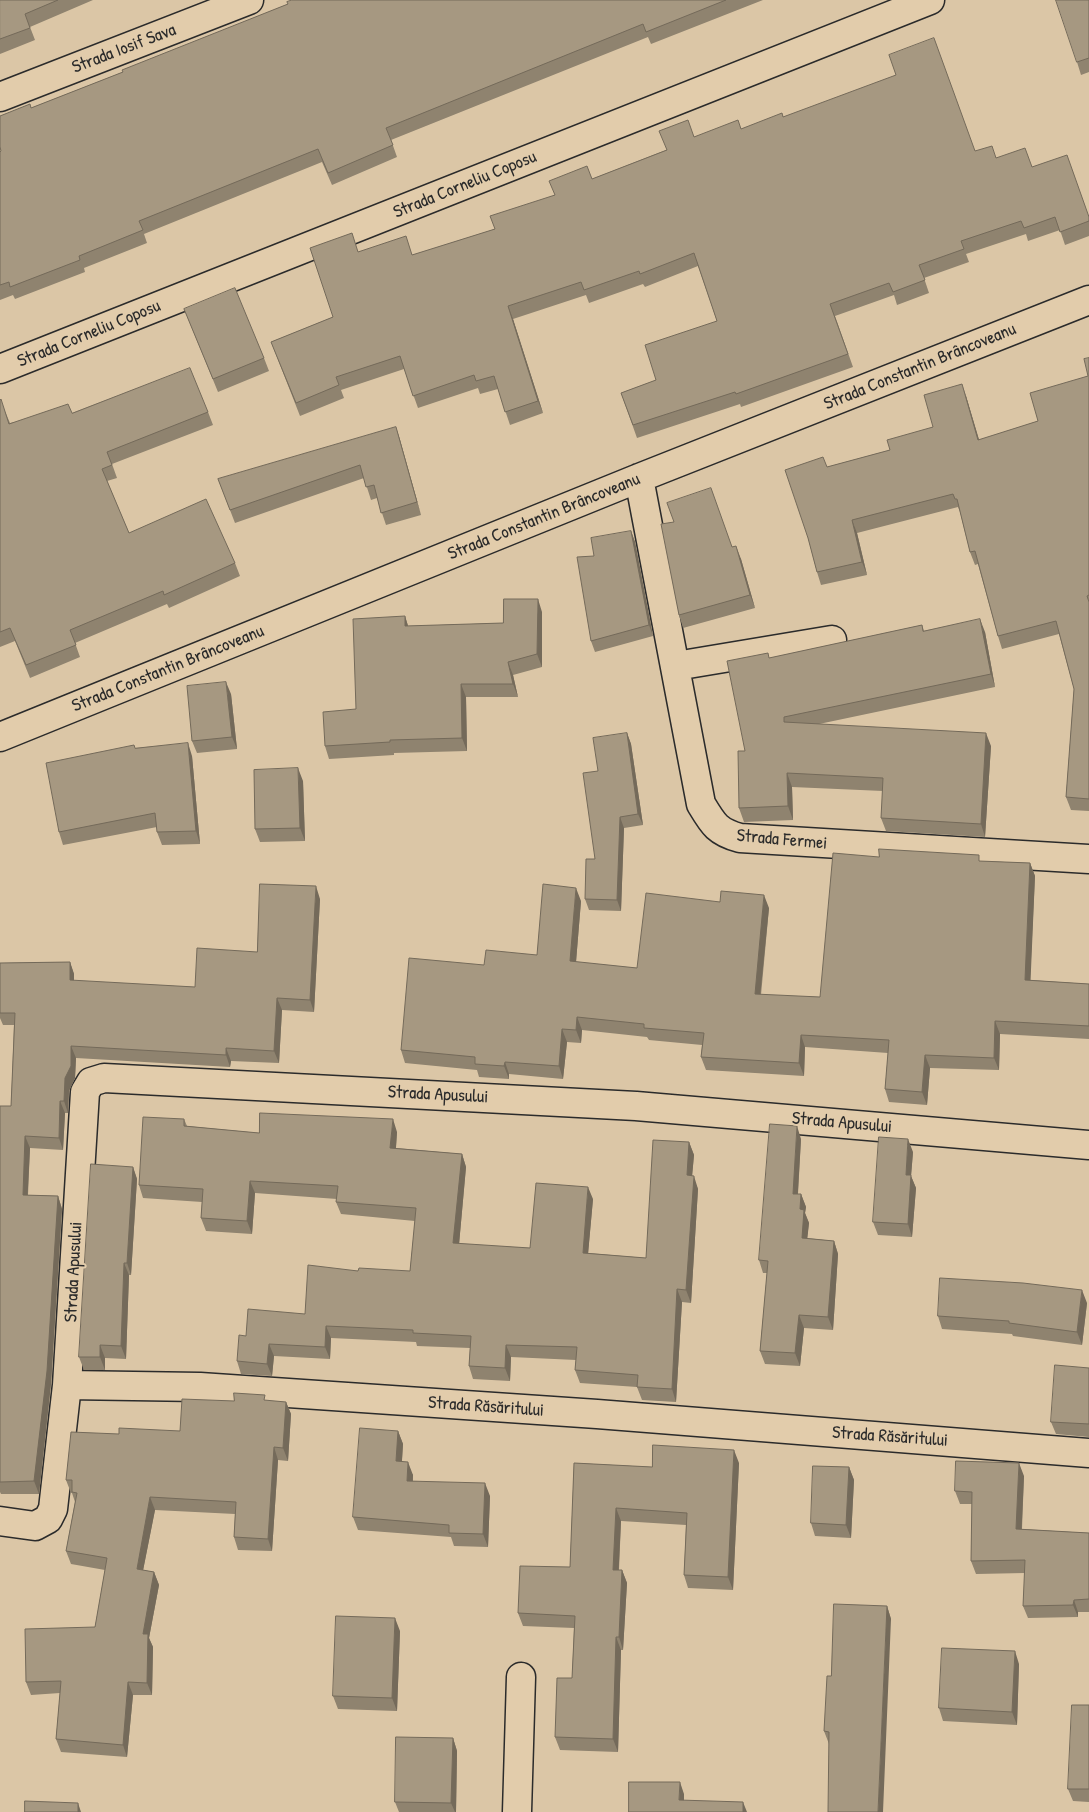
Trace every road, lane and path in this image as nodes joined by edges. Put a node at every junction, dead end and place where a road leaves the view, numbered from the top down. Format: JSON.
{"nodes":[{"id":1,"x":249,"y":0,"type":"edge"},
{"id":2,"x":930,"y":0,"type":"edge"},
{"id":3,"x":0,"y":97,"type":"edge"},
{"id":4,"x":1089,"y":300,"type":"edge"},
{"id":5,"x":0,"y":370,"type":"edge"},
{"id":6,"x":639,"y":478,"type":"junction"},
{"id":7,"x":832,"y":640,"type":"dead end"},
{"id":8,"x":676,"y":666,"type":"junction"},
{"id":9,"x":0,"y":737,"type":"edge"},
{"id":10,"x":1089,"y":859,"type":"edge"},
{"id":11,"x":1089,"y":1145,"type":"edge"},
{"id":12,"x":67,"y":1385,"type":"junction"},
{"id":13,"x":1089,"y":1452,"type":"edge"},
{"id":14,"x":0,"y":1521,"type":"edge"},
{"id":15,"x":521,"y":1677,"type":"dead end"},
{"id":16,"x":517,"y":1812,"type":"edge"}],
"edges":[{"from":1,"to":3,"type":"street","name":"Strada Iosif Sava"},
{"from":2,"to":5,"type":"street","name":"Strada Corneliu Coposu"},
{"from":4,"to":6,"type":"street","name":"Strada Constantin Brâncoveanu"},
{"from":6,"to":8,"type":"street","name":"Strada Fermei"},
{"from":6,"to":9,"type":"street","name":"Strada Constantin Brâncoveanu"},
{"from":7,"to":8,"type":"street"},
{"from":8,"to":10,"type":"street","name":"Strada Fermei"},
{"from":11,"to":12,"type":"street","name":"Strada Apusului"},
{"from":12,"to":13,"type":"street","name":"Strada Răsăritului"},
{"from":12,"to":14,"type":"street"},
{"from":15,"to":16,"type":"street"}]}
